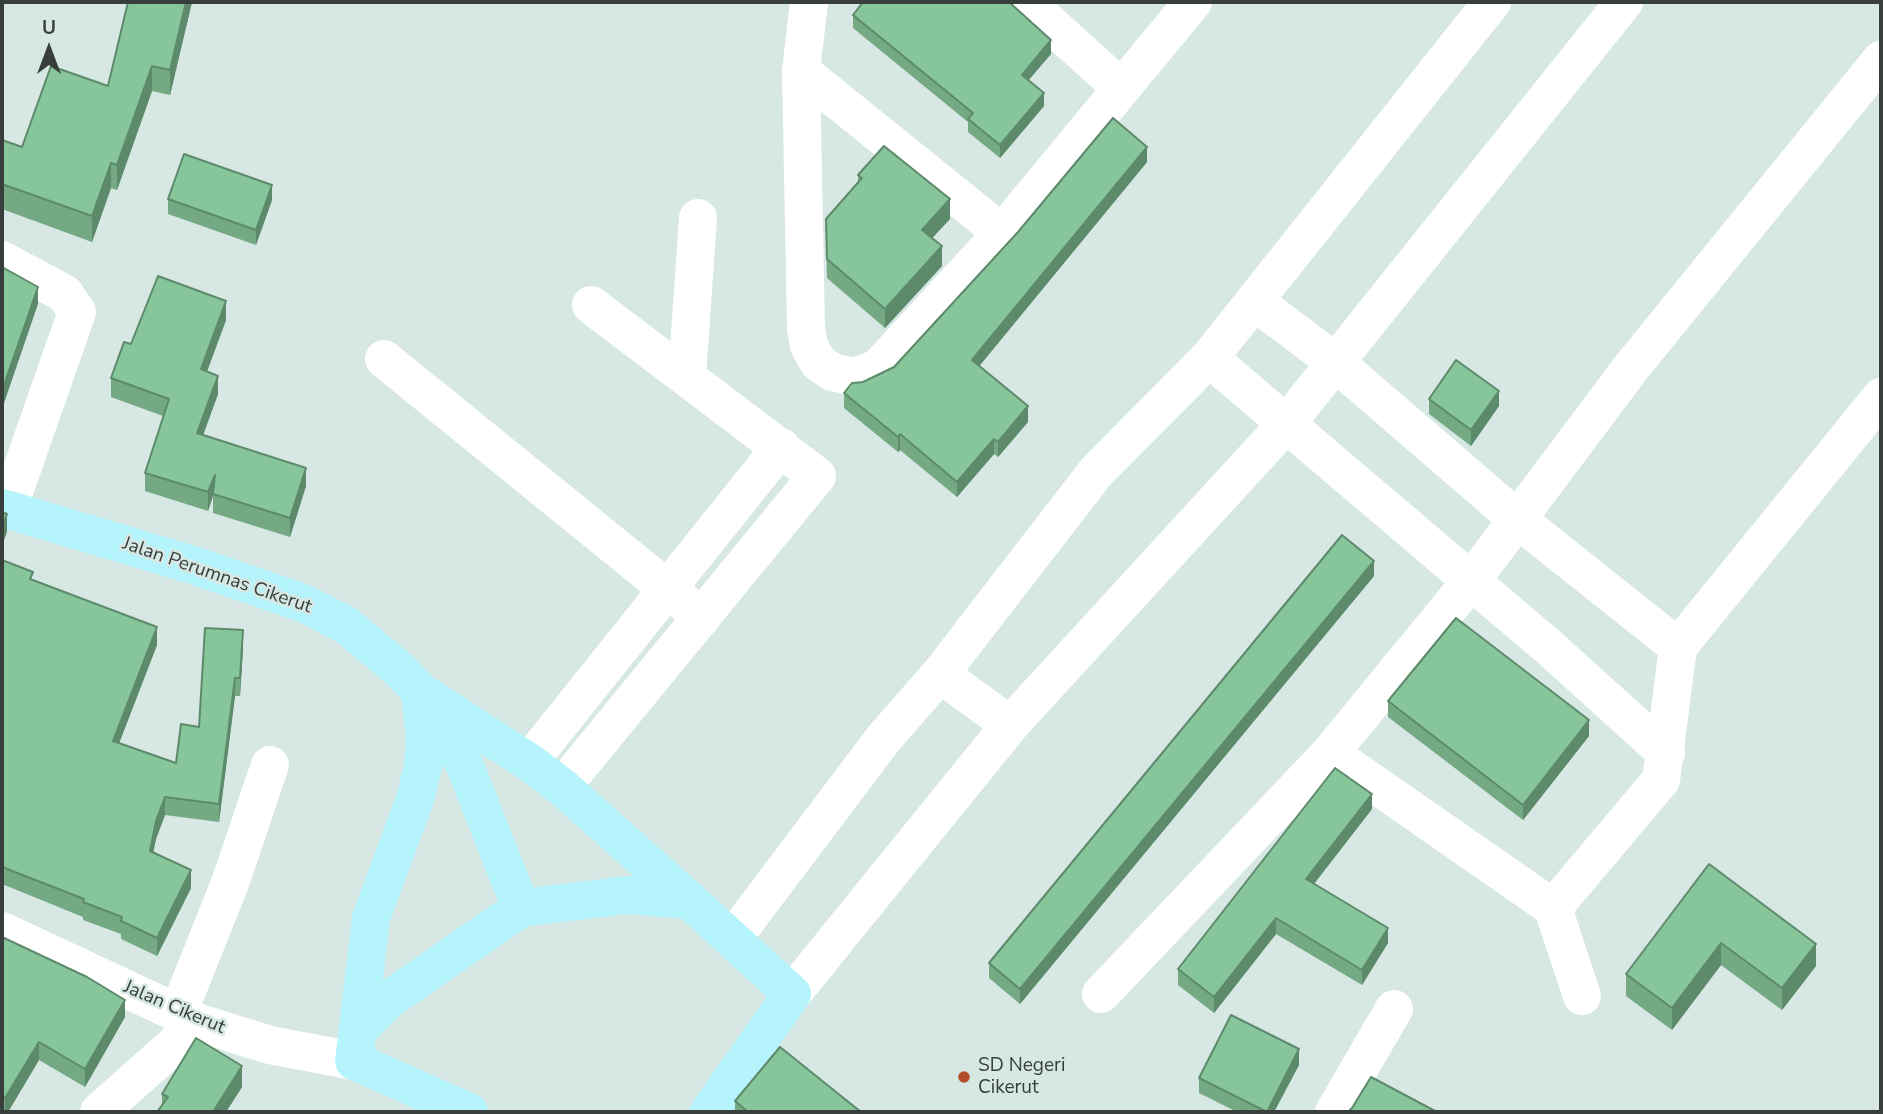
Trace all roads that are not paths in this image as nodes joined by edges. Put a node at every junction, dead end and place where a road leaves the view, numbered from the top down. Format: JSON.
{"nodes":[{"id":1,"x":809,"y":2,"type":"edge"},
{"id":2,"x":1026,"y":2,"type":"edge"},
{"id":3,"x":1193,"y":2,"type":"edge"},
{"id":4,"x":1492,"y":2,"type":"edge"},
{"id":5,"x":1624,"y":2,"type":"edge"},
{"id":6,"x":1881,"y":60,"type":"edge"},
{"id":7,"x":801,"y":71,"type":"junction"},
{"id":8,"x":1121,"y":88,"type":"junction"},
{"id":9,"x":698,"y":218,"type":"dead end"},
{"id":10,"x":1002,"y":233,"type":"junction"},
{"id":11,"x":2,"y":260,"type":"edge"},
{"id":12,"x":1254,"y":301,"type":"junction"},
{"id":13,"x":592,"y":304,"type":"dead end"},
{"id":14,"x":1209,"y":358,"type":"junction"},
{"id":15,"x":384,"y":359,"type":"dead end"},
{"id":16,"x":1335,"y":362,"type":"junction"},
{"id":17,"x":687,"y":377,"type":"junction"},
{"id":18,"x":1881,"y":397,"type":"edge"},
{"id":19,"x":1287,"y":423,"type":"junction"},
{"id":20,"x":781,"y":447,"type":"junction"},
{"id":21,"x":5,"y":509,"type":"edge"},
{"id":22,"x":1517,"y":519,"type":"junction"},
{"id":23,"x":1471,"y":581,"type":"junction"},
{"id":24,"x":669,"y":591,"type":"junction"},
{"id":25,"x":702,"y":617,"type":"junction"},
{"id":26,"x":1678,"y":647,"type":"junction"},
{"id":27,"x":940,"y":674,"type":"junction"},
{"id":28,"x":420,"y":691,"type":"junction"},
{"id":29,"x":1010,"y":725,"type":"junction"},
{"id":30,"x":1330,"y":752,"type":"junction"},
{"id":31,"x":1666,"y":753,"type":"junction"},
{"id":32,"x":529,"y":762,"type":"junction"},
{"id":33,"x":270,"y":765,"type":"dead end"},
{"id":34,"x":562,"y":787,"type":"junction"},
{"id":35,"x":689,"y":900,"type":"junction"},
{"id":36,"x":521,"y":908,"type":"junction"},
{"id":37,"x":1553,"y":908,"type":"junction"},
{"id":38,"x":2,"y":931,"type":"edge"},
{"id":39,"x":733,"y":938,"type":"junction"},
{"id":40,"x":792,"y":994,"type":"junction"},
{"id":41,"x":1101,"y":994,"type":"dead end"},
{"id":42,"x":1582,"y":996,"type":"dead end"},
{"id":43,"x":1394,"y":1009,"type":"dead end"},
{"id":44,"x":189,"y":1017,"type":"junction"},
{"id":45,"x":356,"y":1045,"type":"junction"},
{"id":46,"x":99,"y":1112,"type":"edge"},
{"id":47,"x":470,"y":1112,"type":"edge"},
{"id":48,"x":709,"y":1112,"type":"edge"},
{"id":49,"x":1334,"y":1112,"type":"edge"}],
"edges":[{"from":1,"to":7,"type":"street"},
{"from":2,"to":8,"type":"street"},
{"from":3,"to":8,"type":"street"},
{"from":4,"to":12,"type":"street"},
{"from":5,"to":16,"type":"street"},
{"from":6,"to":22,"type":"street"},
{"from":7,"to":10,"type":"street"},
{"from":7,"to":10,"type":"street"},
{"from":8,"to":10,"type":"street"},
{"from":9,"to":17,"type":"street"},
{"from":11,"to":21,"type":"street"},
{"from":12,"to":14,"type":"street"},
{"from":12,"to":16,"type":"street"},
{"from":13,"to":17,"type":"street"},
{"from":14,"to":19,"type":"street"},
{"from":14,"to":27,"type":"street"},
{"from":15,"to":24,"type":"street"},
{"from":16,"to":19,"type":"street"},
{"from":16,"to":22,"type":"street"},
{"from":17,"to":20,"type":"street"},
{"from":18,"to":26,"type":"street"},
{"from":19,"to":23,"type":"street"},
{"from":19,"to":29,"type":"street"},
{"from":20,"to":24,"type":"street"},
{"from":20,"to":25,"type":"street"},
{"from":21,"to":28,"type":"street","name":"Jalan Perumnas Cikerut"},
{"from":22,"to":23,"type":"street"},
{"from":22,"to":26,"type":"street"},
{"from":23,"to":30,"type":"street"},
{"from":23,"to":31,"type":"street"},
{"from":24,"to":25,"type":"street"},
{"from":24,"to":32,"type":"street"},
{"from":25,"to":34,"type":"street"},
{"from":26,"to":31,"type":"street"},
{"from":27,"to":29,"type":"street"},
{"from":27,"to":39,"type":"street"},
{"from":28,"to":32,"type":"street"},
{"from":28,"to":36,"type":"street","name":"Jalan Perumnas Cikerut"},
{"from":28,"to":45,"type":"street"},
{"from":29,"to":40,"type":"street"},
{"from":30,"to":37,"type":"street"},
{"from":30,"to":41,"type":"street"},
{"from":31,"to":37,"type":"street"},
{"from":32,"to":34,"type":"street"},
{"from":33,"to":44,"type":"street"},
{"from":34,"to":35,"type":"street"},
{"from":35,"to":36,"type":"street"},
{"from":35,"to":39,"type":"street"},
{"from":36,"to":45,"type":"street"},
{"from":37,"to":42,"type":"street"},
{"from":38,"to":44,"type":"street","name":"Jalan Cikerut"},
{"from":39,"to":40,"type":"street"},
{"from":40,"to":48,"type":"street"},
{"from":43,"to":49,"type":"street"},
{"from":44,"to":45,"type":"street","name":"Jalan Cikerut"},
{"from":44,"to":46,"type":"street"},
{"from":45,"to":47,"type":"street"}]}
